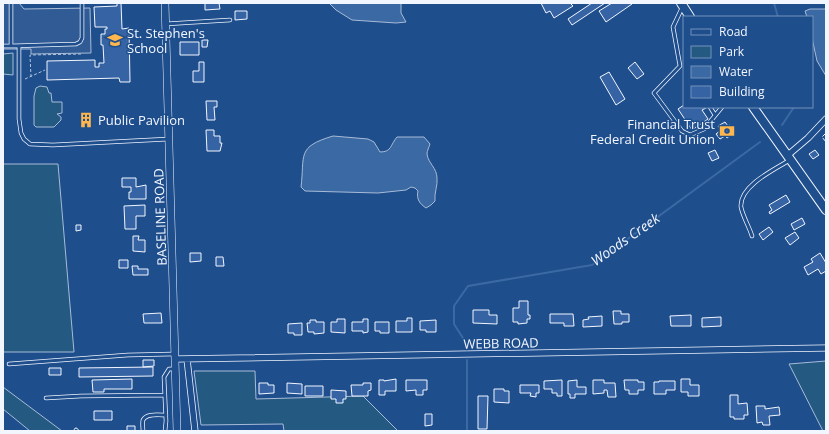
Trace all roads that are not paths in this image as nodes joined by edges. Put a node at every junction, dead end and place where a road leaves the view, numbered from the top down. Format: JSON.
{"nodes":[{"id":1,"x":11,"y":3,"type":"edge"},
{"id":2,"x":82,"y":3,"type":"edge"},
{"id":3,"x":165,"y":3,"type":"edge"},
{"id":4,"x":682,"y":5,"type":"edge"},
{"id":5,"x":689,"y":16,"type":"edge"},
{"id":6,"x":230,"y":20,"type":"dead end"},
{"id":7,"x":166,"y":24,"type":"junction"},
{"id":8,"x":3,"y":46,"type":"edge"},
{"id":9,"x":11,"y":46,"type":"junction"},
{"id":10,"x":18,"y":46,"type":"junction"},
{"id":11,"x":680,"y":66,"type":"junction"},
{"id":12,"x":683,"y":67,"type":"edge"},
{"id":13,"x":711,"y":108,"type":"edge"},
{"id":14,"x":721,"y":108,"type":"edge"},
{"id":15,"x":754,"y":108,"type":"edge"},
{"id":16,"x":715,"y":115,"type":"junction"},
{"id":17,"x":826,"y":118,"type":"edge"},
{"id":18,"x":169,"y":139,"type":"junction"},
{"id":19,"x":789,"y":157,"type":"junction"},
{"id":20,"x":826,"y":210,"type":"edge"},
{"id":21,"x":752,"y":236,"type":"dead end"},
{"id":22,"x":826,"y":348,"type":"edge"},
{"id":23,"x":175,"y":357,"type":"junction"},
{"id":24,"x":187,"y":359,"type":"junction"},
{"id":25,"x":9,"y":364,"type":"dead end"},
{"id":26,"x":176,"y":369,"type":"junction"},
{"id":27,"x":165,"y":395,"type":"junction"},
{"id":28,"x":46,"y":398,"type":"dead end"},
{"id":29,"x":166,"y":415,"type":"junction"},
{"id":30,"x":143,"y":431,"type":"edge"},
{"id":31,"x":165,"y":431,"type":"edge"},
{"id":32,"x":177,"y":431,"type":"edge"},
{"id":33,"x":194,"y":431,"type":"edge"}],
"edges":[{"from":1,"to":9,"type":"lane"},
{"from":2,"to":10,"type":"lane"},
{"from":3,"to":7,"type":"street","name":"BASELINE ROAD"},
{"from":4,"to":5,"type":"main road"},
{"from":4,"to":11,"type":"lane"},
{"from":6,"to":7,"type":"lane"},
{"from":7,"to":18,"type":"street","name":"BASELINE ROAD"},
{"from":8,"to":9,"type":"lane"},
{"from":9,"to":10,"type":"lane"},
{"from":10,"to":18,"type":"lane"},
{"from":11,"to":12,"type":"lane"},
{"from":11,"to":16,"type":"lane"},
{"from":13,"to":16,"type":"lane"},
{"from":14,"to":16,"type":"lane"},
{"from":15,"to":19,"type":"main road"},
{"from":17,"to":19,"type":"street"},
{"from":18,"to":23,"type":"street","name":"BASELINE ROAD"},
{"from":19,"to":20,"type":"main road"},
{"from":19,"to":21,"type":"lane"},
{"from":22,"to":24,"type":"street","name":"WEBB ROAD"},
{"from":23,"to":24,"type":"street","name":"WEBB ROAD"},
{"from":23,"to":25,"type":"lane"},
{"from":23,"to":26,"type":"street","name":"BASELINE ROAD"},
{"from":24,"to":33,"type":"street"},
{"from":26,"to":27,"type":"lane"},
{"from":26,"to":32,"type":"street","name":"BASELINE ROAD"},
{"from":27,"to":28,"type":"lane"},
{"from":27,"to":29,"type":"lane"},
{"from":29,"to":30,"type":"lane"},
{"from":29,"to":31,"type":"lane"}]}
